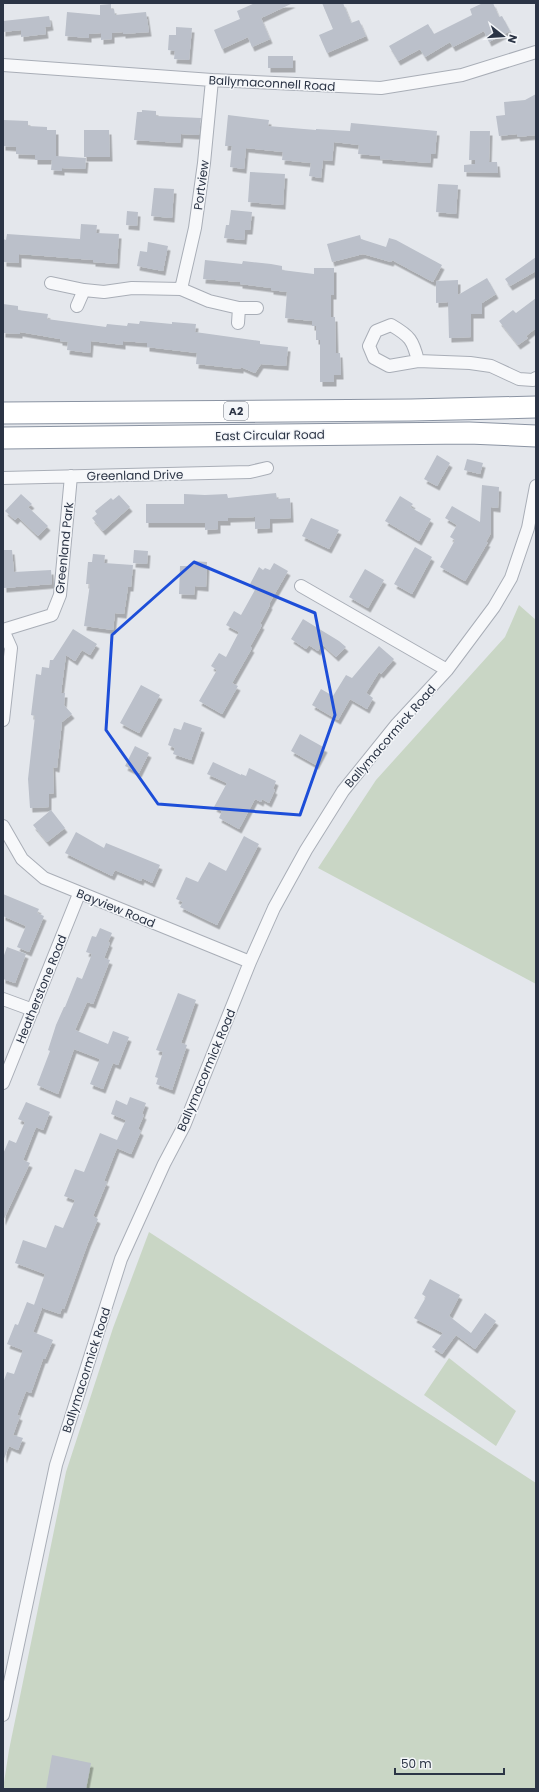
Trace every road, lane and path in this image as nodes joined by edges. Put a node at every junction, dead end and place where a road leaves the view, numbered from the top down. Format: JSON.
{"nodes":[{"id":1,"x":536,"y":52,"type":"edge"},
{"id":2,"x":3,"y":65,"type":"edge"},
{"id":3,"x":212,"y":80,"type":"junction"},
{"id":4,"x":51,"y":283,"type":"dead end"},
{"id":5,"x":181,"y":289,"type":"junction"},
{"id":6,"x":84,"y":290,"type":"junction"},
{"id":7,"x":77,"y":306,"type":"dead end"},
{"id":8,"x":239,"y":308,"type":"junction"},
{"id":9,"x":257,"y":308,"type":"dead end"},
{"id":10,"x":238,"y":323,"type":"dead end"},
{"id":11,"x":418,"y":361,"type":"dead end"},
{"id":12,"x":536,"y":378,"type":"edge"},
{"id":13,"x":536,"y":407,"type":"edge"},
{"id":14,"x":3,"y":413,"type":"edge"},
{"id":15,"x":536,"y":436,"type":"edge"},
{"id":16,"x":3,"y":438,"type":"edge"},
{"id":17,"x":267,"y":468,"type":"dead end"},
{"id":18,"x":71,"y":476,"type":"junction"},
{"id":19,"x":3,"y":478,"type":"edge"},
{"id":20,"x":536,"y":486,"type":"edge"},
{"id":21,"x":301,"y":586,"type":"dead end"},
{"id":22,"x":3,"y":630,"type":"edge"},
{"id":23,"x":447,"y":670,"type":"junction"},
{"id":24,"x":3,"y":720,"type":"edge"},
{"id":25,"x":3,"y":826,"type":"edge"},
{"id":26,"x":79,"y":894,"type":"junction"},
{"id":27,"x":250,"y":962,"type":"junction"},
{"id":28,"x":3,"y":999,"type":"edge"},
{"id":29,"x":33,"y":1010,"type":"junction"},
{"id":30,"x":3,"y":1084,"type":"edge"},
{"id":31,"x":4,"y":1700,"type":"edge"},
{"id":32,"x":3,"y":1715,"type":"edge"}],
"edges":[{"from":1,"to":3,"type":"street","name":"Ballymaconnell Road"},
{"from":2,"to":3,"type":"street","name":"Ballymaconnell Road"},
{"from":3,"to":5,"type":"street","name":"Portview"},
{"from":4,"to":6,"type":"street"},
{"from":5,"to":6,"type":"street"},
{"from":5,"to":8,"type":"street"},
{"from":6,"to":7,"type":"street"},
{"from":8,"to":9,"type":"street"},
{"from":8,"to":10,"type":"street"},
{"from":11,"to":12,"type":"street"},
{"from":13,"to":14,"type":"highway","name":"East Circular Road","number":"A2"},
{"from":15,"to":16,"type":"highway","name":"East Circular Road","number":"A2"},
{"from":17,"to":18,"type":"street","name":"Greenland Drive"},
{"from":18,"to":19,"type":"street","name":"Greenland Drive"},
{"from":18,"to":22,"type":"street","name":"Greenland Park"},
{"from":20,"to":23,"type":"street","name":"Ballymacormick Road"},
{"from":21,"to":23,"type":"street"},
{"from":22,"to":24,"type":"street"},
{"from":23,"to":27,"type":"street","name":"Ballymacormick Road"},
{"from":25,"to":26,"type":"street","name":"Bayview Road"},
{"from":26,"to":27,"type":"street","name":"Bayview Road"},
{"from":26,"to":29,"type":"street","name":"Heatherstone Road"},
{"from":27,"to":31,"type":"street","name":"Ballymacormick Road"},
{"from":28,"to":29,"type":"street"},
{"from":29,"to":30,"type":"street","name":"Heatherstone Road"},
{"from":31,"to":32,"type":"street","name":"Ballymacormick Road"}]}
